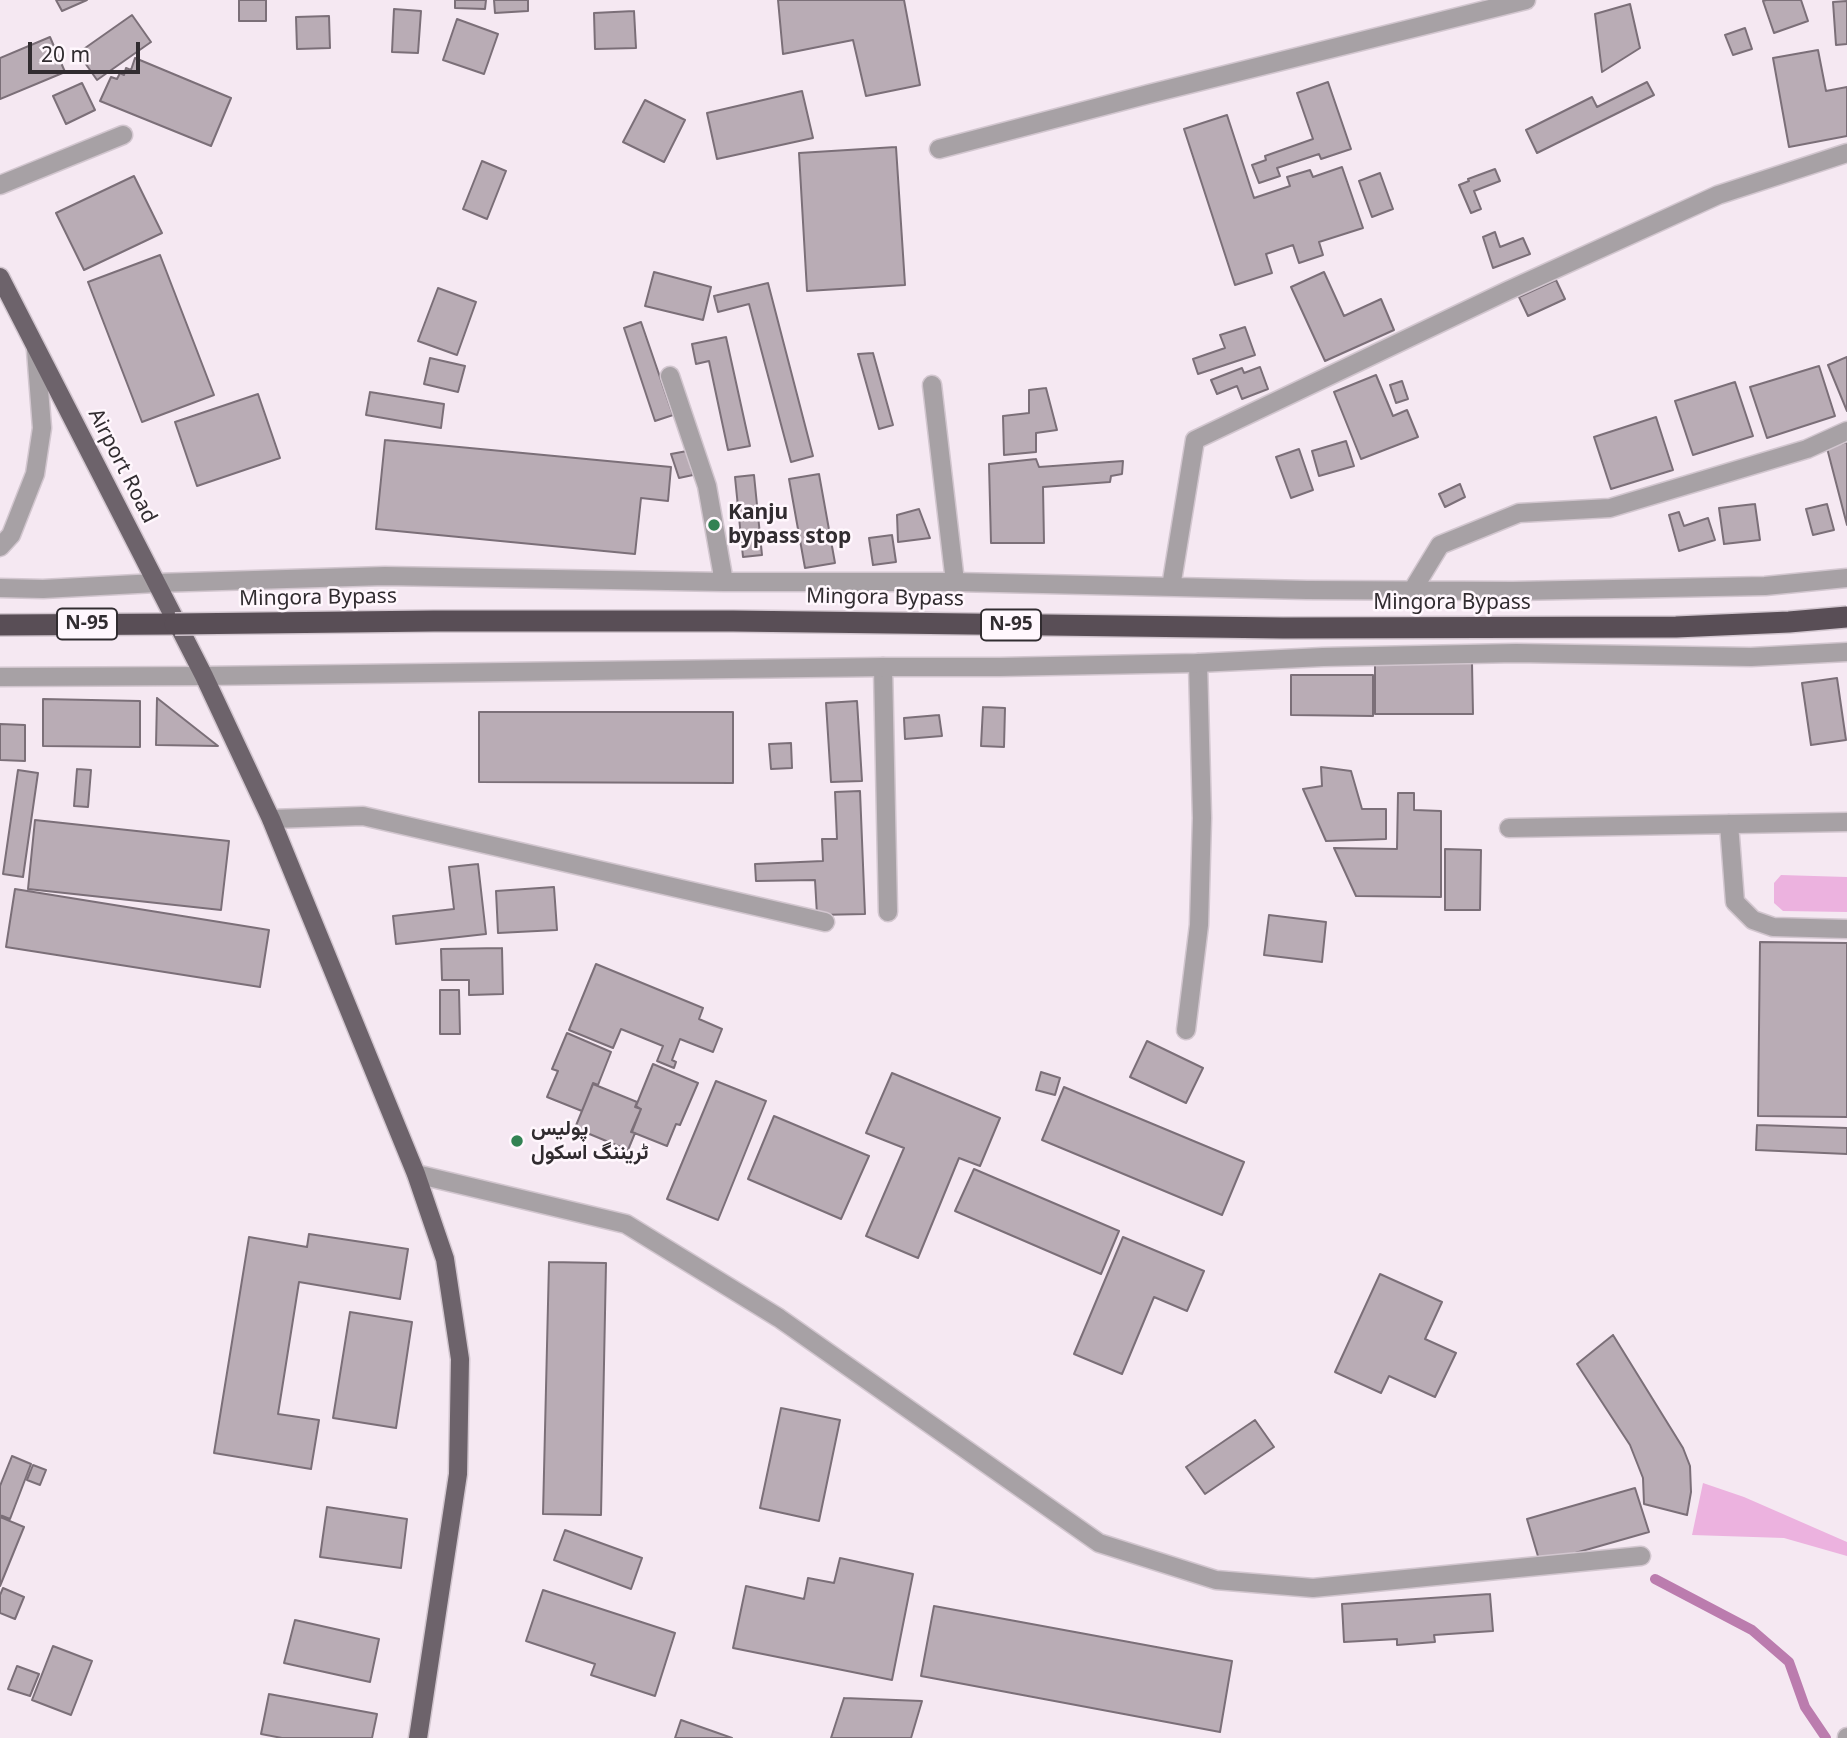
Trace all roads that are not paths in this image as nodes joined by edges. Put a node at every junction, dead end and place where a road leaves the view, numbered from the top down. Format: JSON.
{"nodes":[{"id":1,"x":1526,"y":0,"type":"edge"},
{"id":2,"x":123,"y":135,"type":"dead end"},
{"id":3,"x":939,"y":149,"type":"dead end"},
{"id":4,"x":1847,"y":153,"type":"edge"},
{"id":5,"x":0,"y":185,"type":"edge"},
{"id":6,"x":0,"y":277,"type":"edge"},
{"id":7,"x":36,"y":350,"type":"junction"},
{"id":8,"x":670,"y":376,"type":"dead end"},
{"id":9,"x":932,"y":385,"type":"dead end"},
{"id":10,"x":1847,"y":431,"type":"edge"},
{"id":11,"x":0,"y":547,"type":"edge"},
{"id":12,"x":1847,"y":578,"type":"edge"},
{"id":13,"x":724,"y":582,"type":"junction"},
{"id":14,"x":955,"y":582,"type":"junction"},
{"id":15,"x":156,"y":583,"type":"junction"},
{"id":16,"x":1171,"y":587,"type":"junction"},
{"id":17,"x":0,"y":588,"type":"edge"},
{"id":18,"x":1412,"y":591,"type":"junction"},
{"id":19,"x":1847,"y":617,"type":"edge"},
{"id":20,"x":0,"y":625,"type":"edge"},
{"id":21,"x":1847,"y":652,"type":"edge"},
{"id":22,"x":1198,"y":663,"type":"junction"},
{"id":23,"x":883,"y":667,"type":"junction"},
{"id":24,"x":204,"y":676,"type":"junction"},
{"id":25,"x":0,"y":677,"type":"edge"},
{"id":26,"x":271,"y":820,"type":"junction"},
{"id":27,"x":1847,"y":822,"type":"edge"},
{"id":28,"x":1729,"y":824,"type":"junction"},
{"id":29,"x":1509,"y":828,"type":"dead end"},
{"id":30,"x":888,"y":912,"type":"dead end"},
{"id":31,"x":825,"y":922,"type":"dead end"},
{"id":32,"x":1847,"y":929,"type":"edge"},
{"id":33,"x":1186,"y":1030,"type":"dead end"},
{"id":34,"x":416,"y":1174,"type":"junction"},
{"id":35,"x":1641,"y":1556,"type":"dead end"},
{"id":36,"x":418,"y":1738,"type":"edge"}],
"edges":[{"from":1,"to":3,"type":"street"},
{"from":2,"to":5,"type":"street"},
{"from":4,"to":16,"type":"street"},
{"from":6,"to":7,"type":"main road","name":"Airport Road"},
{"from":7,"to":11,"type":"street"},
{"from":7,"to":15,"type":"main road","name":"Airport Road"},
{"from":8,"to":13,"type":"street"},
{"from":9,"to":14,"type":"street"},
{"from":10,"to":18,"type":"street"},
{"from":12,"to":18,"type":"street"},
{"from":13,"to":14,"type":"street"},
{"from":13,"to":15,"type":"street"},
{"from":14,"to":16,"type":"street"},
{"from":15,"to":17,"type":"street"},
{"from":15,"to":24,"type":"main road","name":"Airport Road"},
{"from":16,"to":18,"type":"street"},
{"from":19,"to":20,"type":"highway","name":"Mingora Bypass","number":"N-95","bridge":true},
{"from":21,"to":22,"type":"street"},
{"from":22,"to":23,"type":"street"},
{"from":22,"to":33,"type":"street"},
{"from":23,"to":24,"type":"street"},
{"from":23,"to":30,"type":"street"},
{"from":24,"to":25,"type":"street"},
{"from":24,"to":26,"type":"main road","name":"Airport Road"},
{"from":26,"to":31,"type":"street"},
{"from":26,"to":34,"type":"main road","name":"Airport Road"},
{"from":27,"to":28,"type":"street"},
{"from":28,"to":29,"type":"street"},
{"from":28,"to":32,"type":"street"},
{"from":34,"to":35,"type":"street"},
{"from":34,"to":36,"type":"main road","name":"Airport Road"}]}
